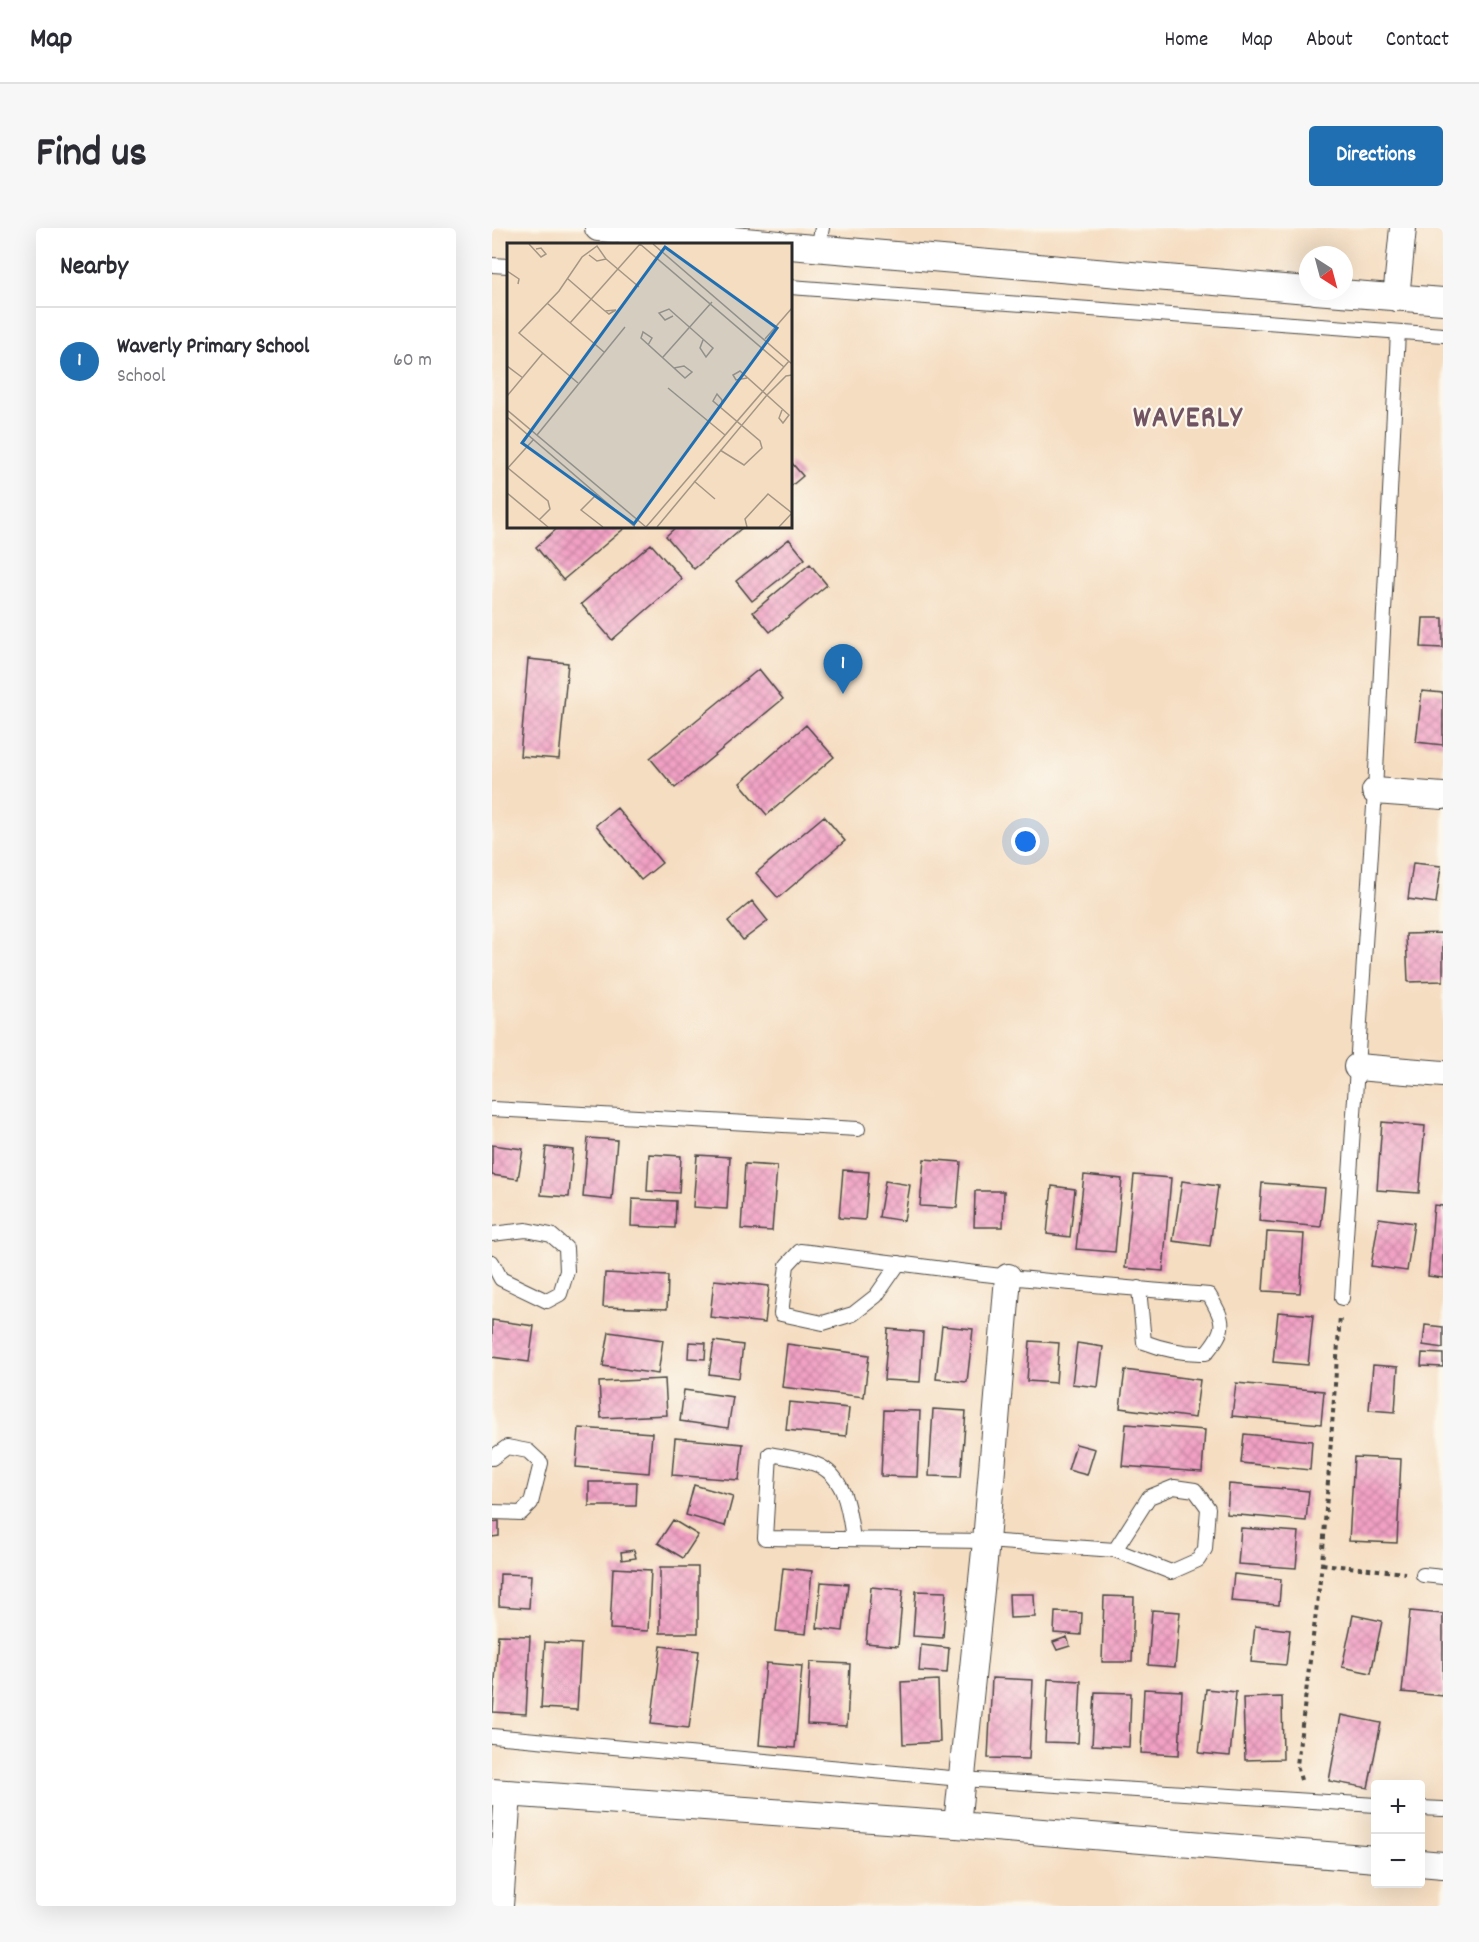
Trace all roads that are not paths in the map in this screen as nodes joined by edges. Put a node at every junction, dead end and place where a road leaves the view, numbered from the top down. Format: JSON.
{"nodes":[{"id":1,"x":598,"y":228,"type":"edge"},
{"id":2,"x":1403,"y":228,"type":"edge"},
{"id":3,"x":820,"y":238,"type":"edge"},
{"id":4,"x":767,"y":243,"type":"edge"},
{"id":5,"x":792,"y":245,"type":"edge"},
{"id":6,"x":492,"y":265,"type":"edge"},
{"id":7,"x":507,"y":266,"type":"edge"},
{"id":8,"x":792,"y":287,"type":"edge"},
{"id":9,"x":1299,"y":289,"type":"edge"},
{"id":10,"x":1353,"y":294,"type":"edge"},
{"id":11,"x":1396,"y":298,"type":"junction"},
{"id":12,"x":1443,"y":301,"type":"edge"},
{"id":13,"x":1398,"y":332,"type":"junction"},
{"id":14,"x":1443,"y":335,"type":"edge"},
{"id":15,"x":1375,"y":791,"type":"junction"},
{"id":16,"x":1443,"y":796,"type":"edge"},
{"id":17,"x":1358,"y":1067,"type":"junction"},
{"id":18,"x":1443,"y":1074,"type":"edge"},
{"id":19,"x":492,"y":1109,"type":"edge"},
{"id":20,"x":858,"y":1129,"type":"dead end"},
{"id":21,"x":492,"y":1234,"type":"edge"},
{"id":22,"x":492,"y":1262,"type":"edge"},
{"id":23,"x":899,"y":1263,"type":"junction"},
{"id":24,"x":1008,"y":1277,"type":"junction"},
{"id":25,"x":1139,"y":1288,"type":"junction"},
{"id":26,"x":1342,"y":1298,"type":"road end"},
{"id":27,"x":492,"y":1458,"type":"edge"},
{"id":28,"x":492,"y":1512,"type":"edge"},
{"id":29,"x":853,"y":1539,"type":"junction"},
{"id":30,"x":986,"y":1541,"type":"junction"},
{"id":31,"x":1115,"y":1550,"type":"junction"},
{"id":32,"x":1424,"y":1575,"type":"road end"},
{"id":33,"x":1443,"y":1577,"type":"edge"},
{"id":34,"x":492,"y":1736,"type":"edge"},
{"id":35,"x":961,"y":1779,"type":"junction"},
{"id":36,"x":500,"y":1793,"type":"edge"},
{"id":37,"x":1371,"y":1805,"type":"edge"},
{"id":38,"x":1425,"y":1808,"type":"edge"},
{"id":39,"x":1443,"y":1809,"type":"edge"},
{"id":40,"x":957,"y":1825,"type":"junction"},
{"id":41,"x":1371,"y":1859,"type":"edge"},
{"id":42,"x":1425,"y":1863,"type":"edge"},
{"id":43,"x":1443,"y":1865,"type":"edge"},
{"id":44,"x":500,"y":1906,"type":"edge"}],
"edges":[{"from":1,"to":4,"type":"street"},
{"from":2,"to":11,"type":"street"},
{"from":3,"to":5,"type":"street"},
{"from":3,"to":9,"type":"street"},
{"from":6,"to":7,"type":"lane"},
{"from":8,"to":13,"type":"lane"},
{"from":10,"to":11,"type":"street"},
{"from":11,"to":12,"type":"street"},
{"from":13,"to":14,"type":"lane"},
{"from":13,"to":15,"type":"lane"},
{"from":15,"to":16,"type":"street"},
{"from":15,"to":17,"type":"lane"},
{"from":17,"to":18,"type":"street"},
{"from":17,"to":26,"type":"lane"},
{"from":19,"to":20,"type":"lane"},
{"from":21,"to":22,"type":"lane"},
{"from":23,"to":23,"type":"lane"},
{"from":23,"to":24,"type":"lane"},
{"from":24,"to":25,"type":"lane"},
{"from":24,"to":30,"type":"street"},
{"from":25,"to":25,"type":"lane"},
{"from":27,"to":28,"type":"lane"},
{"from":29,"to":29,"type":"lane"},
{"from":29,"to":30,"type":"lane"},
{"from":30,"to":31,"type":"lane"},
{"from":30,"to":35,"type":"street"},
{"from":31,"to":31,"type":"lane"},
{"from":32,"to":33,"type":"lane"},
{"from":34,"to":35,"type":"lane"},
{"from":35,"to":37,"type":"lane"},
{"from":35,"to":40,"type":"street"},
{"from":36,"to":40,"type":"street"},
{"from":36,"to":44,"type":"street"},
{"from":38,"to":39,"type":"lane"},
{"from":40,"to":41,"type":"street"},
{"from":42,"to":43,"type":"street"}]}
